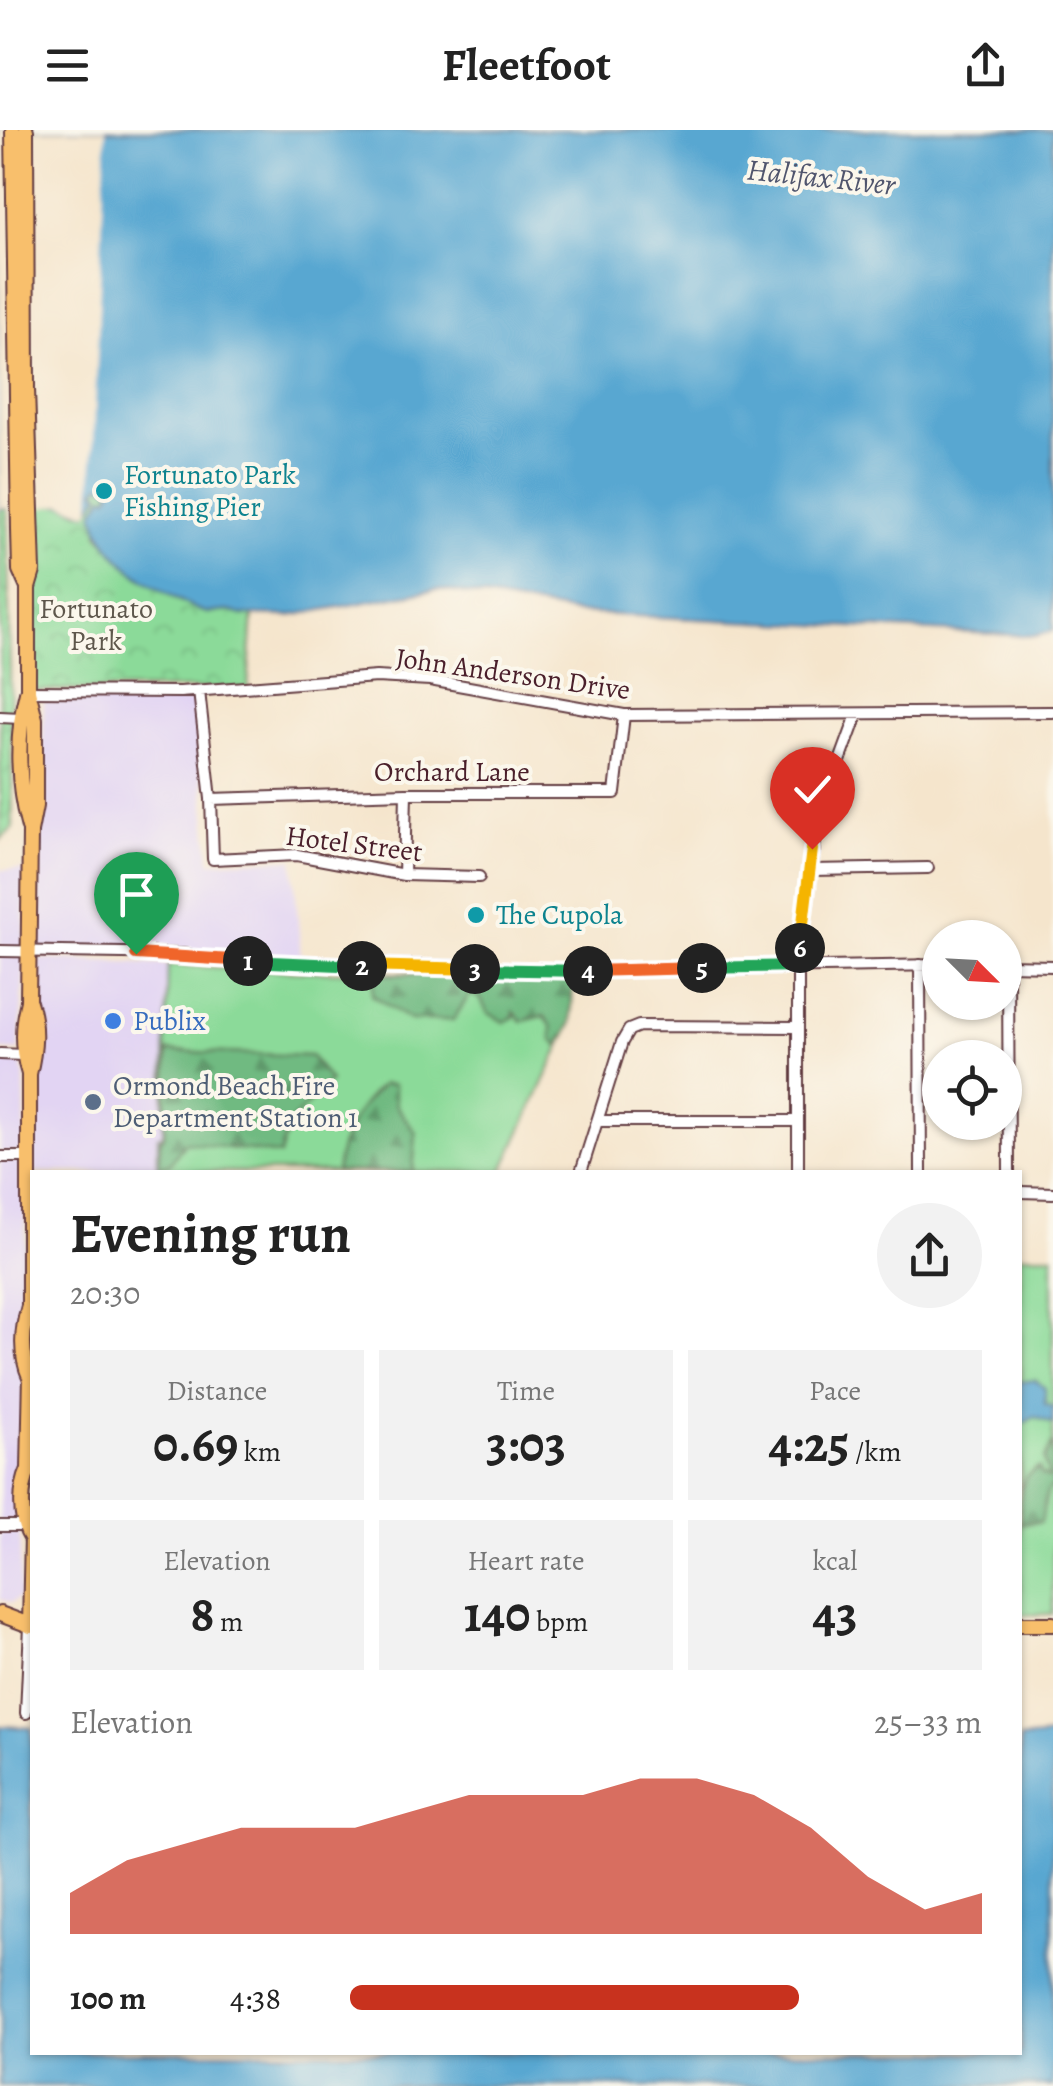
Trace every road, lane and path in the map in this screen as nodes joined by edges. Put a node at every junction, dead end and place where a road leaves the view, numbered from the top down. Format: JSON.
{"nodes":[{"id":1,"x":14,"y":130,"type":"edge"},
{"id":2,"x":26,"y":130,"type":"edge"},
{"id":3,"x":25,"y":530,"type":"junction"},
{"id":4,"x":28,"y":691,"type":"junction"},
{"id":5,"x":199,"y":691,"type":"junction"},
{"id":6,"x":1053,"y":712,"type":"edge"},
{"id":7,"x":624,"y":715,"type":"junction"},
{"id":8,"x":857,"y":716,"type":"junction"},
{"id":9,"x":0,"y":717,"type":"edge"},
{"id":10,"x":20,"y":718,"type":"junction"},
{"id":11,"x":33,"y":761,"type":"junction"},
{"id":12,"x":406,"y":793,"type":"junction"},
{"id":13,"x":211,"y":800,"type":"junction"},
{"id":14,"x":30,"y":832,"type":"junction"},
{"id":15,"x":928,"y":868,"type":"dead end"},
{"id":16,"x":811,"y":870,"type":"junction"},
{"id":17,"x":404,"y":875,"type":"junction"},
{"id":18,"x":479,"y":876,"type":"dead end"},
{"id":19,"x":0,"y":952,"type":"edge"},
{"id":20,"x":29,"y":953,"type":"junction"},
{"id":21,"x":920,"y":965,"type":"joint"},
{"id":22,"x":1022,"y":965,"type":"edge"},
{"id":23,"x":798,"y":966,"type":"junction"},
{"id":24,"x":1053,"y":966,"type":"edge"},
{"id":25,"x":28,"y":1001,"type":"junction"},
{"id":26,"x":1007,"y":1020,"type":"edge"},
{"id":27,"x":798,"y":1027,"type":"junction"},
{"id":28,"x":0,"y":1054,"type":"edge"},
{"id":29,"x":23,"y":1056,"type":"junction"},
{"id":30,"x":29,"y":1074,"type":"junction"},
{"id":31,"x":597,"y":1121,"type":"junction"},
{"id":32,"x":798,"y":1121,"type":"junction"},
{"id":33,"x":0,"y":1157,"type":"edge"},
{"id":34,"x":29,"y":1157,"type":"junction"},
{"id":35,"x":581,"y":1170,"type":"edge"},
{"id":36,"x":798,"y":1170,"type":"edge"},
{"id":37,"x":921,"y":1170,"type":"edge"},
{"id":38,"x":1009,"y":1170,"type":"edge"},
{"id":39,"x":1022,"y":1192,"type":"edge"},
{"id":40,"x":1053,"y":1192,"type":"edge"},
{"id":41,"x":30,"y":1234,"type":"edge"},
{"id":42,"x":30,"y":1313,"type":"edge"},
{"id":43,"x":30,"y":1372,"type":"edge"},
{"id":44,"x":30,"y":1472,"type":"edge"},
{"id":45,"x":0,"y":1526,"type":"edge"},
{"id":46,"x":29,"y":1533,"type":"edge"},
{"id":47,"x":30,"y":1580,"type":"edge"},
{"id":48,"x":0,"y":1614,"type":"edge"},
{"id":49,"x":1022,"y":1624,"type":"edge"},
{"id":50,"x":1053,"y":1624,"type":"edge"},
{"id":51,"x":30,"y":1626,"type":"edge"},
{"id":52,"x":30,"y":1644,"type":"edge"},
{"id":53,"x":26,"y":1714,"type":"dead end"}],
"edges":[{"from":1,"to":3,"type":"main road"},
{"from":2,"to":3,"type":"main road"},
{"from":3,"to":4,"type":"main road"},
{"from":4,"to":5,"type":"street","name":"John Anderson Drive"},
{"from":4,"to":10,"type":"main road"},
{"from":4,"to":11,"type":"main road"},
{"from":5,"to":7,"type":"street","name":"John Anderson Drive"},
{"from":5,"to":13,"type":"street","name":"Hotel Street"},
{"from":6,"to":8,"type":"street","name":"John Anderson Drive"},
{"from":7,"to":8,"type":"street","name":"John Anderson Drive"},
{"from":7,"to":12,"type":"street","name":"Orchard Lane"},
{"from":8,"to":16,"type":"street"},
{"from":9,"to":10,"type":"street"},
{"from":10,"to":11,"type":"main road"},
{"from":10,"to":14,"type":"main road"},
{"from":11,"to":14,"type":"main road"},
{"from":12,"to":13,"type":"street","name":"Orchard Lane"},
{"from":12,"to":17,"type":"street"},
{"from":13,"to":17,"type":"street","name":"Hotel Street"},
{"from":14,"to":20,"type":"main road"},
{"from":15,"to":16,"type":"street"},
{"from":16,"to":23,"type":"street"},
{"from":17,"to":18,"type":"street","name":"Hotel Street"},
{"from":19,"to":20,"type":"street"},
{"from":20,"to":23,"type":"street"},
{"from":20,"to":25,"type":"main road"},
{"from":21,"to":23,"type":"street"},
{"from":21,"to":37,"type":"street"},
{"from":22,"to":24,"type":"street"},
{"from":23,"to":27,"type":"street"},
{"from":25,"to":29,"type":"main road"},
{"from":25,"to":30,"type":"main road"},
{"from":26,"to":38,"type":"street"},
{"from":27,"to":31,"type":"street"},
{"from":27,"to":32,"type":"street"},
{"from":28,"to":29,"type":"street"},
{"from":29,"to":30,"type":"main road"},
{"from":30,"to":34,"type":"main road"},
{"from":31,"to":32,"type":"street"},
{"from":31,"to":35,"type":"street"},
{"from":32,"to":36,"type":"street"},
{"from":33,"to":34,"type":"street"},
{"from":34,"to":41,"type":"main road"},
{"from":39,"to":40,"type":"street"},
{"from":42,"to":43,"type":"main road"},
{"from":44,"to":46,"type":"main road"},
{"from":45,"to":46,"type":"street"},
{"from":46,"to":47,"type":"main road"},
{"from":48,"to":51,"type":"main road"},
{"from":49,"to":50,"type":"main road"},
{"from":52,"to":53,"type":"street"}]}
